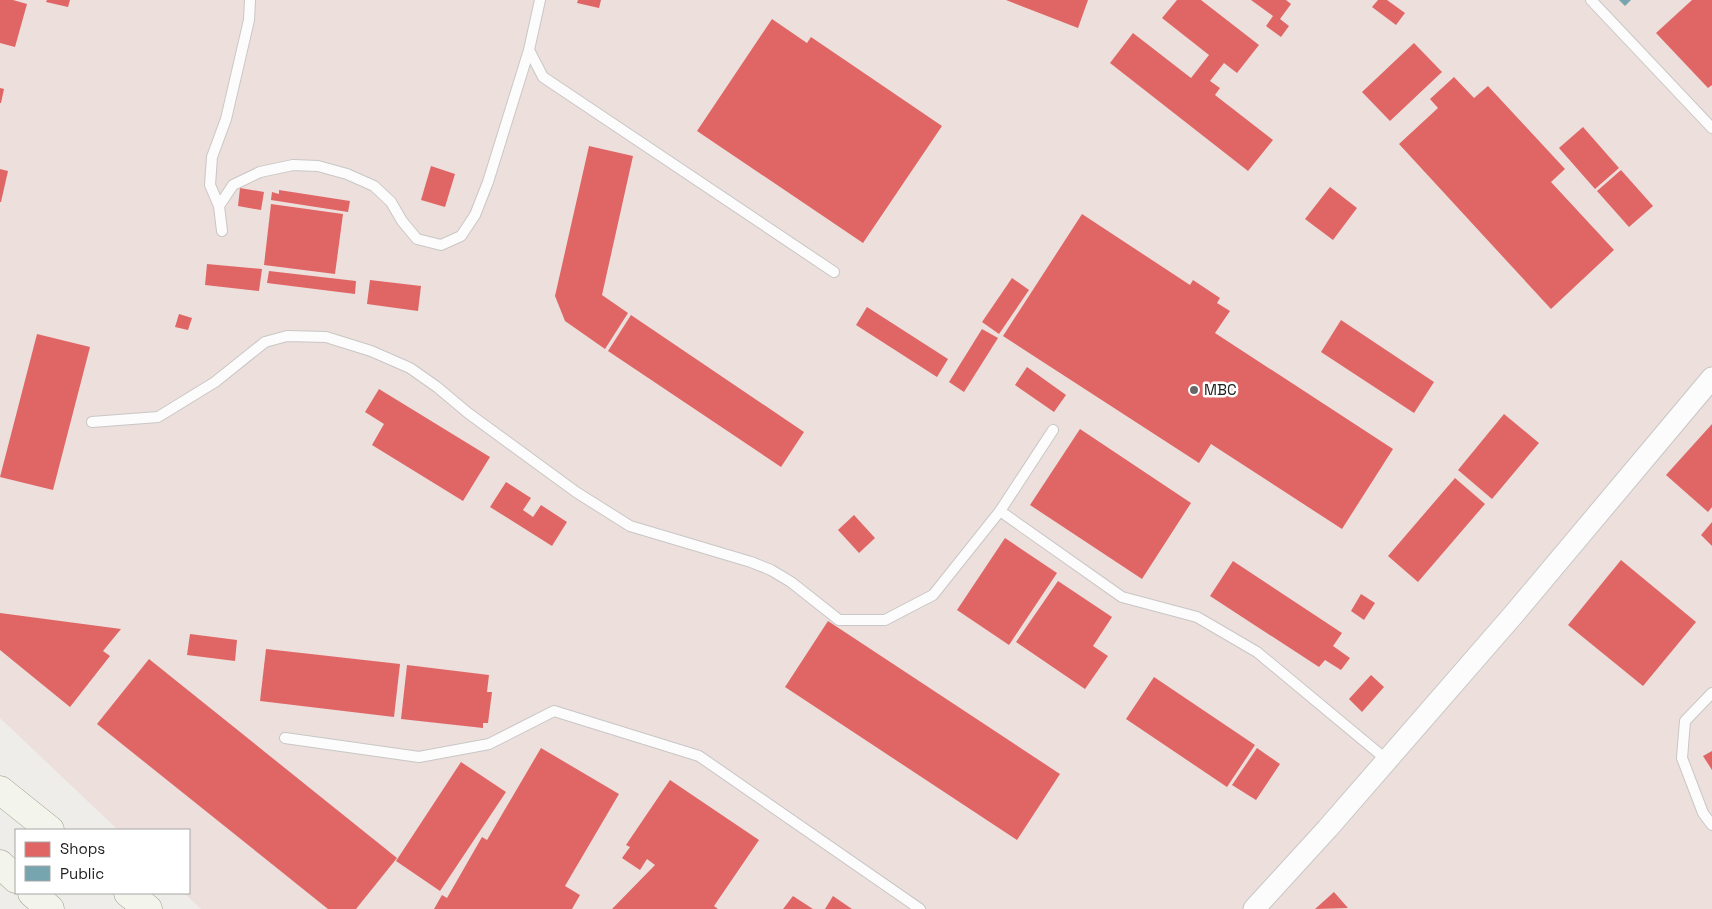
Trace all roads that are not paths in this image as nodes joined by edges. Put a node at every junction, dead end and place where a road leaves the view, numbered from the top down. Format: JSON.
{"nodes":[{"id":1,"x":250,"y":0,"type":"edge"},
{"id":2,"x":540,"y":0,"type":"edge"},
{"id":3,"x":1591,"y":0,"type":"edge"},
{"id":4,"x":529,"y":50,"type":"junction"},
{"id":5,"x":1712,"y":128,"type":"edge"},
{"id":6,"x":219,"y":206,"type":"junction"},
{"id":7,"x":222,"y":231,"type":"dead end"},
{"id":8,"x":834,"y":272,"type":"dead end"},
{"id":9,"x":1712,"y":378,"type":"edge"},
{"id":10,"x":92,"y":422,"type":"dead end"},
{"id":11,"x":1053,"y":430,"type":"dead end"},
{"id":12,"x":1000,"y":511,"type":"junction"},
{"id":13,"x":1712,"y":693,"type":"edge"},
{"id":14,"x":285,"y":738,"type":"dead end"},
{"id":15,"x":1387,"y":760,"type":"junction"},
{"id":16,"x":0,"y":790,"type":"edge"},
{"id":17,"x":1712,"y":825,"type":"edge"},
{"id":18,"x":49,"y":829,"type":"edge"},
{"id":19,"x":0,"y":864,"type":"edge"},
{"id":20,"x":15,"y":878,"type":"edge"},
{"id":21,"x":33,"y":894,"type":"edge"},
{"id":22,"x":129,"y":894,"type":"edge"},
{"id":23,"x":50,"y":909,"type":"edge"},
{"id":24,"x":148,"y":909,"type":"edge"},
{"id":25,"x":920,"y":909,"type":"edge"},
{"id":26,"x":1254,"y":909,"type":"edge"}],
"edges":[{"from":1,"to":6,"type":"lane"},
{"from":2,"to":4,"type":"lane"},
{"from":3,"to":5,"type":"lane"},
{"from":4,"to":6,"type":"lane"},
{"from":4,"to":8,"type":"lane"},
{"from":6,"to":7,"type":"lane"},
{"from":9,"to":15,"type":"street"},
{"from":10,"to":12,"type":"lane"},
{"from":11,"to":12,"type":"lane"},
{"from":12,"to":15,"type":"lane"},
{"from":13,"to":17,"type":"lane"},
{"from":14,"to":25,"type":"lane"},
{"from":15,"to":26,"type":"street"},
{"from":16,"to":18,"type":"main road"},
{"from":19,"to":20,"type":"main road"},
{"from":21,"to":23,"type":"main road"},
{"from":22,"to":24,"type":"main road"}]}
